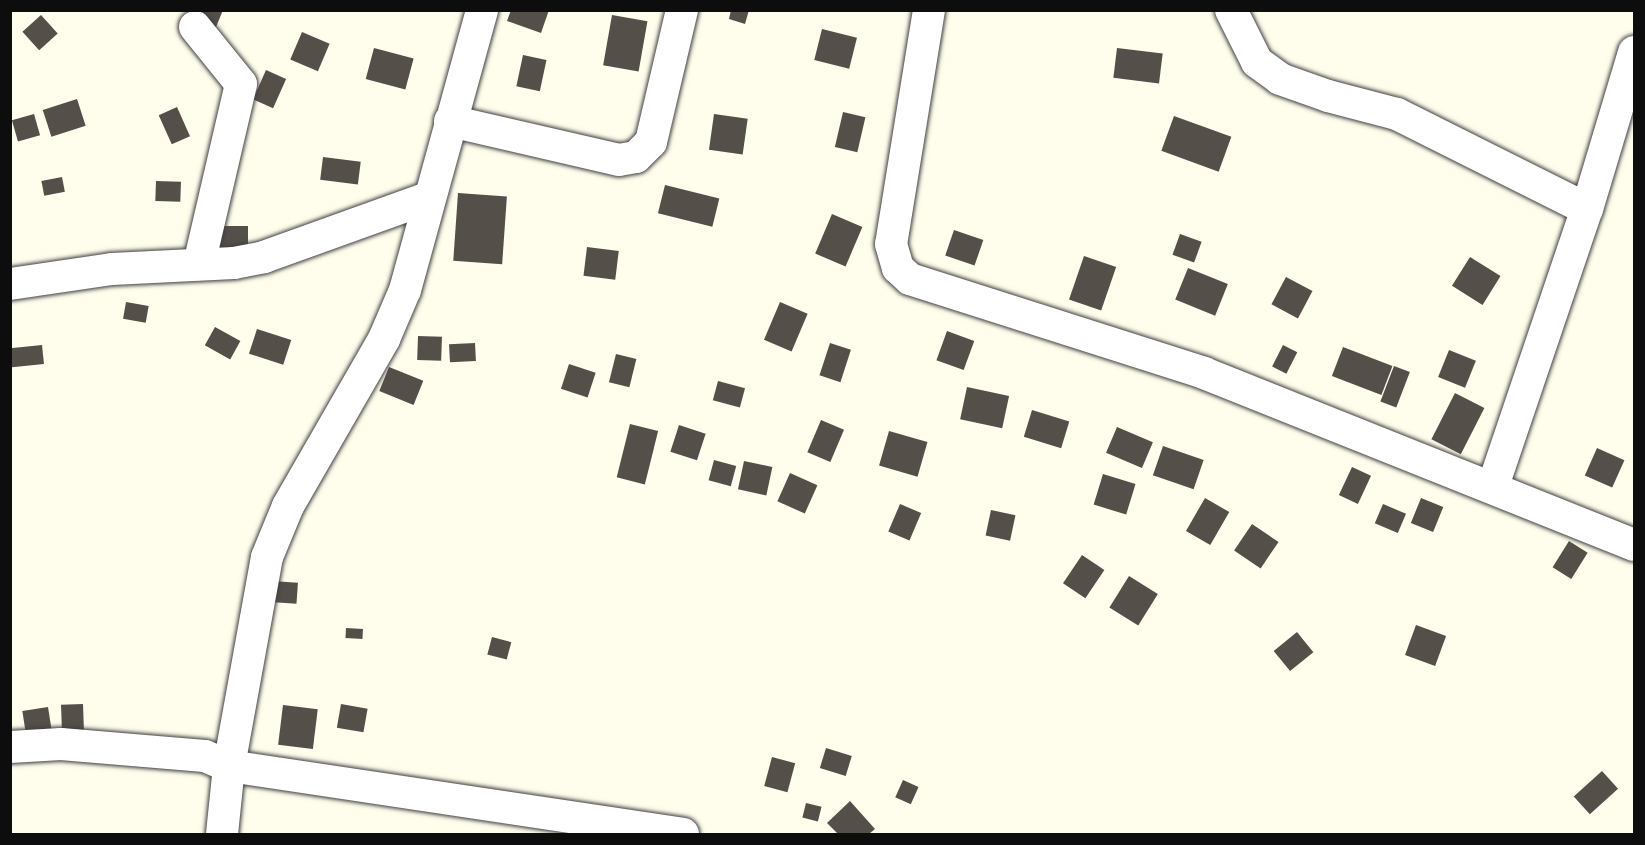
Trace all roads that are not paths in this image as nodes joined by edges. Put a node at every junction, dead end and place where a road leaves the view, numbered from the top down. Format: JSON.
{"nodes":[{"id":1,"x":482,"y":10,"type":"edge"},
{"id":2,"x":682,"y":10,"type":"edge"},
{"id":3,"x":929,"y":10,"type":"edge"},
{"id":4,"x":1230,"y":10,"type":"edge"},
{"id":5,"x":195,"y":27,"type":"dead end"},
{"id":6,"x":1635,"y":52,"type":"edge"},
{"id":7,"x":450,"y":121,"type":"junction"},
{"id":8,"x":428,"y":198,"type":"junction"},
{"id":9,"x":1587,"y":210,"type":"junction"},
{"id":10,"x":199,"y":264,"type":"junction"},
{"id":11,"x":10,"y":284,"type":"edge"},
{"id":12,"x":1493,"y":486,"type":"junction"},
{"id":13,"x":1635,"y":545,"type":"edge"},
{"id":14,"x":10,"y":747,"type":"edge"},
{"id":15,"x":229,"y":766,"type":"junction"},
{"id":16,"x":669,"y":833,"type":"edge"},
{"id":17,"x":222,"y":834,"type":"edge"}],
"edges":[{"from":1,"to":7,"type":"street"},
{"from":2,"to":7,"type":"street"},
{"from":3,"to":12,"type":"street"},
{"from":4,"to":9,"type":"street"},
{"from":5,"to":10,"type":"street"},
{"from":6,"to":9,"type":"street"},
{"from":7,"to":8,"type":"street"},
{"from":8,"to":10,"type":"street"},
{"from":8,"to":15,"type":"street"},
{"from":9,"to":12,"type":"street"},
{"from":10,"to":11,"type":"street"},
{"from":12,"to":13,"type":"street"},
{"from":14,"to":15,"type":"street"},
{"from":15,"to":16,"type":"street"},
{"from":15,"to":17,"type":"street"}]}
